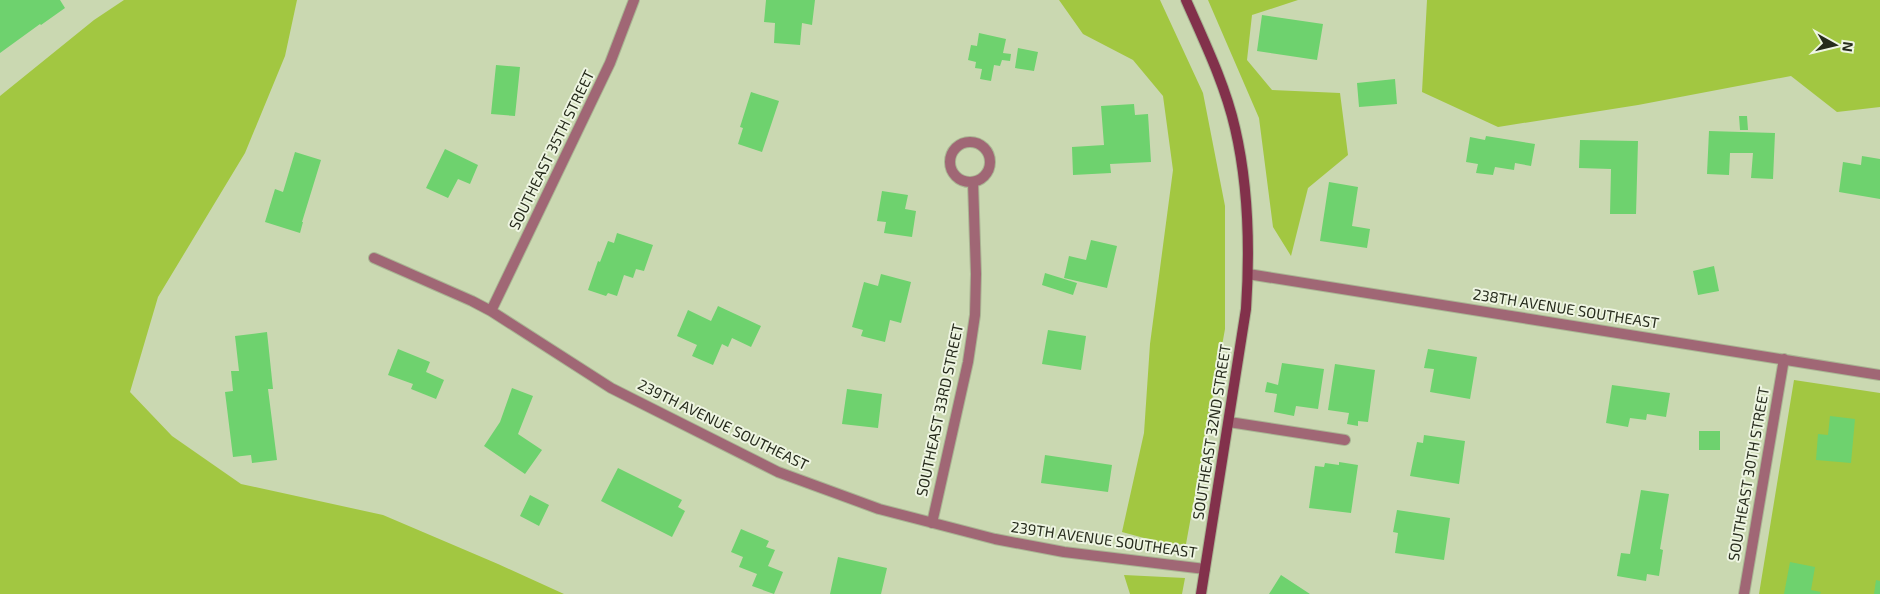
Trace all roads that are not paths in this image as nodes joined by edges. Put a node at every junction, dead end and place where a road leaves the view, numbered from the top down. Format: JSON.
{"nodes":[{"id":1,"x":634,"y":0,"type":"edge"},
{"id":2,"x":1186,"y":0,"type":"edge"},
{"id":3,"x":973,"y":182,"type":"dead end"},
{"id":4,"x":374,"y":258,"type":"dead end"},
{"id":5,"x":1248,"y":274,"type":"junction"},
{"id":6,"x":491,"y":310,"type":"junction"},
{"id":7,"x":1784,"y":359,"type":"junction"},
{"id":8,"x":1880,"y":375,"type":"edge"},
{"id":9,"x":1228,"y":422,"type":"junction"},
{"id":10,"x":1345,"y":440,"type":"dead end"},
{"id":11,"x":932,"y":524,"type":"junction"},
{"id":12,"x":1205,"y":569,"type":"junction"},
{"id":13,"x":1201,"y":594,"type":"edge"},
{"id":14,"x":1744,"y":594,"type":"edge"}],
"edges":[{"from":1,"to":6,"type":"street","name":"SOUTHEAST 35TH STREET"},
{"from":2,"to":5,"type":"street","name":"SOUTHEAST 32ND STREET"},
{"from":3,"to":11,"type":"street","name":"SOUTHEAST 33RD STREET"},
{"from":4,"to":6,"type":"street","name":"239TH AVENUE SOUTHEAST"},
{"from":5,"to":7,"type":"street","name":"238TH AVENUE SOUTHEAST"},
{"from":5,"to":9,"type":"street","name":"SOUTHEAST 32ND STREET"},
{"from":6,"to":11,"type":"street","name":"239TH AVENUE SOUTHEAST"},
{"from":7,"to":8,"type":"street","name":"238TH AVENUE SOUTHEAST"},
{"from":7,"to":14,"type":"street","name":"SOUTHEAST 30TH STREET"},
{"from":9,"to":10,"type":"street"},
{"from":9,"to":12,"type":"street","name":"SOUTHEAST 32ND STREET"},
{"from":11,"to":12,"type":"street","name":"239TH AVENUE SOUTHEAST"},
{"from":12,"to":13,"type":"street","name":"SOUTHEAST 32ND STREET"}]}
